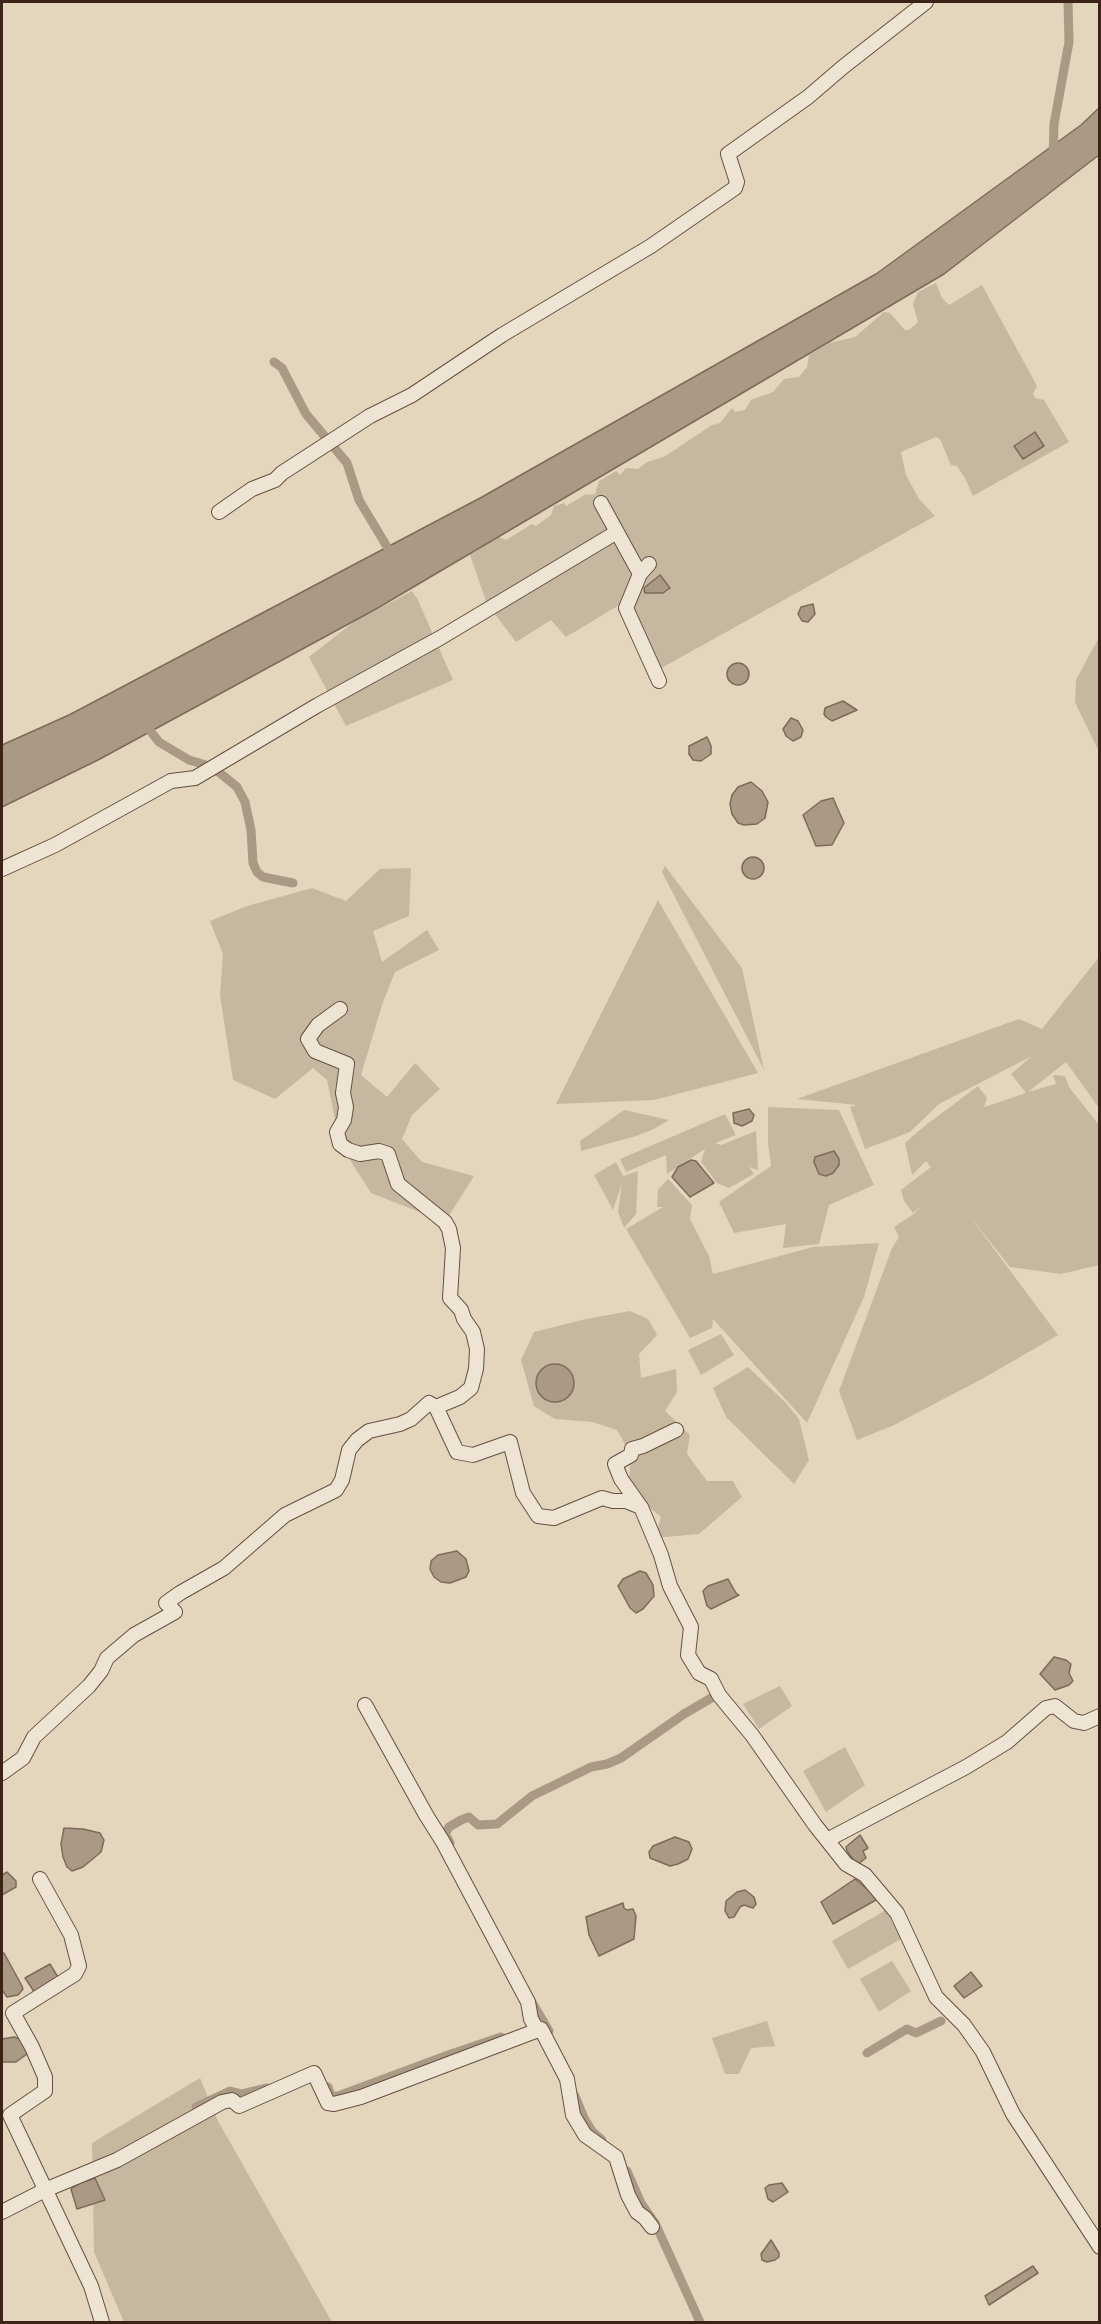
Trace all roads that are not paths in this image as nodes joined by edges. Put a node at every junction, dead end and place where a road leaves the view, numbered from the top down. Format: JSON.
{"nodes":[{"id":1,"x":926,"y":2,"type":"edge"},
{"id":2,"x":601,"y":503,"type":"dead end"},
{"id":3,"x":219,"y":512,"type":"dead end"},
{"id":4,"x":617,"y":532,"type":"junction"},
{"id":5,"x":659,"y":681,"type":"dead end"},
{"id":6,"x":2,"y":869,"type":"edge"},
{"id":7,"x":340,"y":1009,"type":"dead end"},
{"id":8,"x":436,"y":1407,"type":"junction"},
{"id":9,"x":676,"y":1430,"type":"dead end"},
{"id":10,"x":641,"y":1507,"type":"junction"},
{"id":11,"x":365,"y":1705,"type":"dead end"},
{"id":12,"x":1100,"y":1716,"type":"edge"},
{"id":13,"x":2,"y":1773,"type":"edge"},
{"id":14,"x":827,"y":1840,"type":"junction"},
{"id":15,"x":40,"y":1879,"type":"dead end"},
{"id":16,"x":535,"y":2026,"type":"junction"},
{"id":17,"x":45,"y":2190,"type":"junction"},
{"id":18,"x":2,"y":2212,"type":"edge"},
{"id":19,"x":652,"y":2227,"type":"dead end"},
{"id":20,"x":1100,"y":2247,"type":"edge"},
{"id":21,"x":102,"y":2322,"type":"edge"}],
"edges":[{"from":1,"to":3,"type":"street"},
{"from":2,"to":4,"type":"street"},
{"from":4,"to":5,"type":"street"},
{"from":4,"to":6,"type":"street"},
{"from":7,"to":8,"type":"street"},
{"from":8,"to":10,"type":"street"},
{"from":8,"to":13,"type":"street"},
{"from":9,"to":10,"type":"street"},
{"from":10,"to":14,"type":"street"},
{"from":11,"to":16,"type":"street"},
{"from":12,"to":14,"type":"street"},
{"from":14,"to":20,"type":"street"},
{"from":15,"to":17,"type":"street"},
{"from":16,"to":17,"type":"street"},
{"from":16,"to":19,"type":"street"},
{"from":17,"to":18,"type":"street"},
{"from":17,"to":21,"type":"street"}]}
